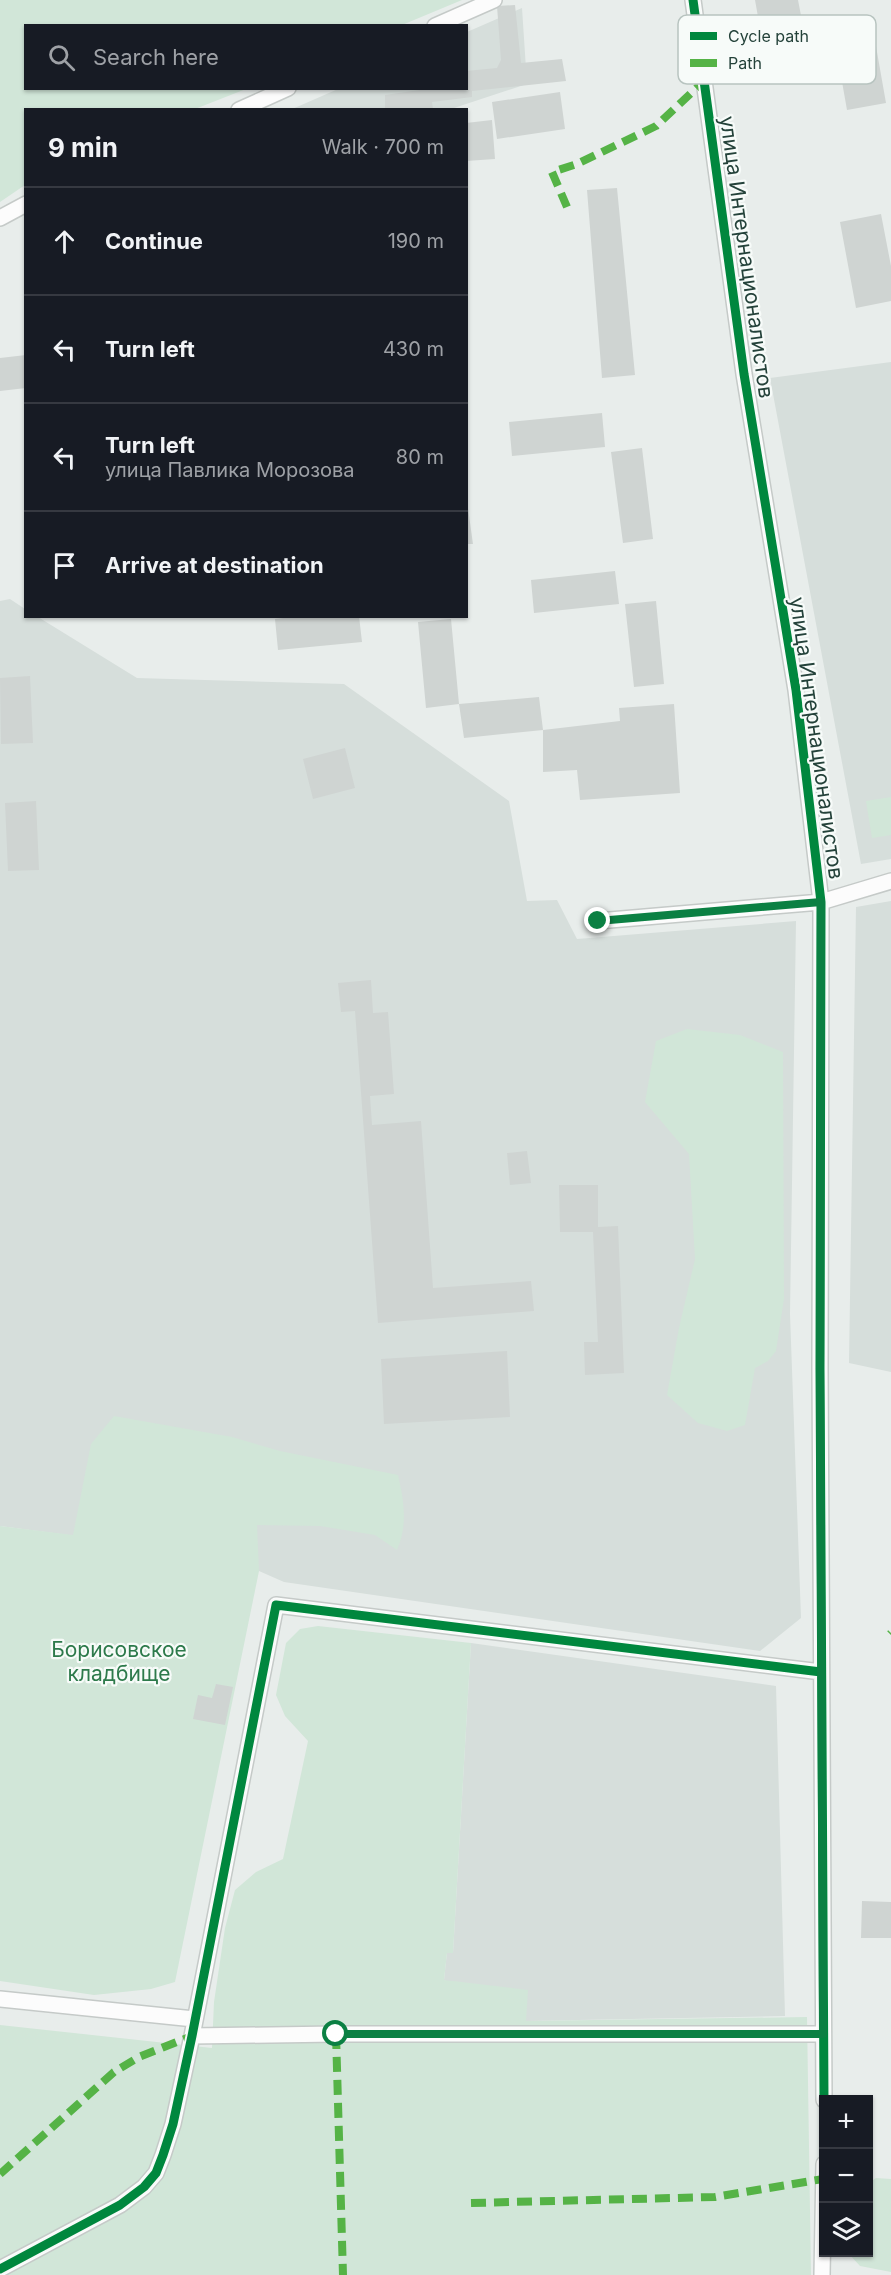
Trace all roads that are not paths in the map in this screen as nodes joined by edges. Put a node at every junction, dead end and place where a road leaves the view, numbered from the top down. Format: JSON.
{"nodes":[{"id":1,"x":494,"y":0,"type":"edge"},
{"id":2,"x":693,"y":0,"type":"edge"},
{"id":3,"x":695,"y":15,"type":"edge"},
{"id":4,"x":440,"y":24,"type":"edge"},
{"id":5,"x":704,"y":84,"type":"edge"},
{"id":6,"x":284,"y":90,"type":"edge"},
{"id":7,"x":244,"y":108,"type":"edge"},
{"id":8,"x":24,"y":205,"type":"edge"},
{"id":9,"x":0,"y":218,"type":"edge"},
{"id":10,"x":891,"y":881,"type":"edge"},
{"id":11,"x":821,"y":902,"type":"junction"},
{"id":12,"x":598,"y":921,"type":"dead end"},
{"id":13,"x":821,"y":1672,"type":"junction"},
{"id":14,"x":0,"y":1999,"type":"edge"},
{"id":15,"x":194,"y":2019,"type":"junction"},
{"id":16,"x":823,"y":2034,"type":"junction"},
{"id":17,"x":192,"y":2036,"type":"junction"},
{"id":18,"x":824,"y":2095,"type":"edge"},
{"id":19,"x":823,"y":2203,"type":"edge"},
{"id":20,"x":0,"y":2270,"type":"edge"},
{"id":21,"x":822,"y":2275,"type":"edge"}],
"edges":[{"from":1,"to":4,"type":"street"},
{"from":2,"to":3,"type":"street","name":"улица Интернационалистов"},
{"from":5,"to":11,"type":"street","name":"улица Интернационалистов"},
{"from":6,"to":7,"type":"street"},
{"from":8,"to":9,"type":"street"},
{"from":10,"to":11,"type":"street"},
{"from":11,"to":12,"type":"street"},
{"from":11,"to":13,"type":"street","name":"улица Интернационалистов"},
{"from":13,"to":15,"type":"street"},
{"from":13,"to":16,"type":"street","name":"улица Интернационалистов"},
{"from":14,"to":15,"type":"street"},
{"from":15,"to":17,"type":"street"},
{"from":16,"to":17,"type":"street"},
{"from":16,"to":18,"type":"street","name":"улица Интернационалистов"},
{"from":17,"to":20,"type":"street"},
{"from":19,"to":21,"type":"street"}]}
